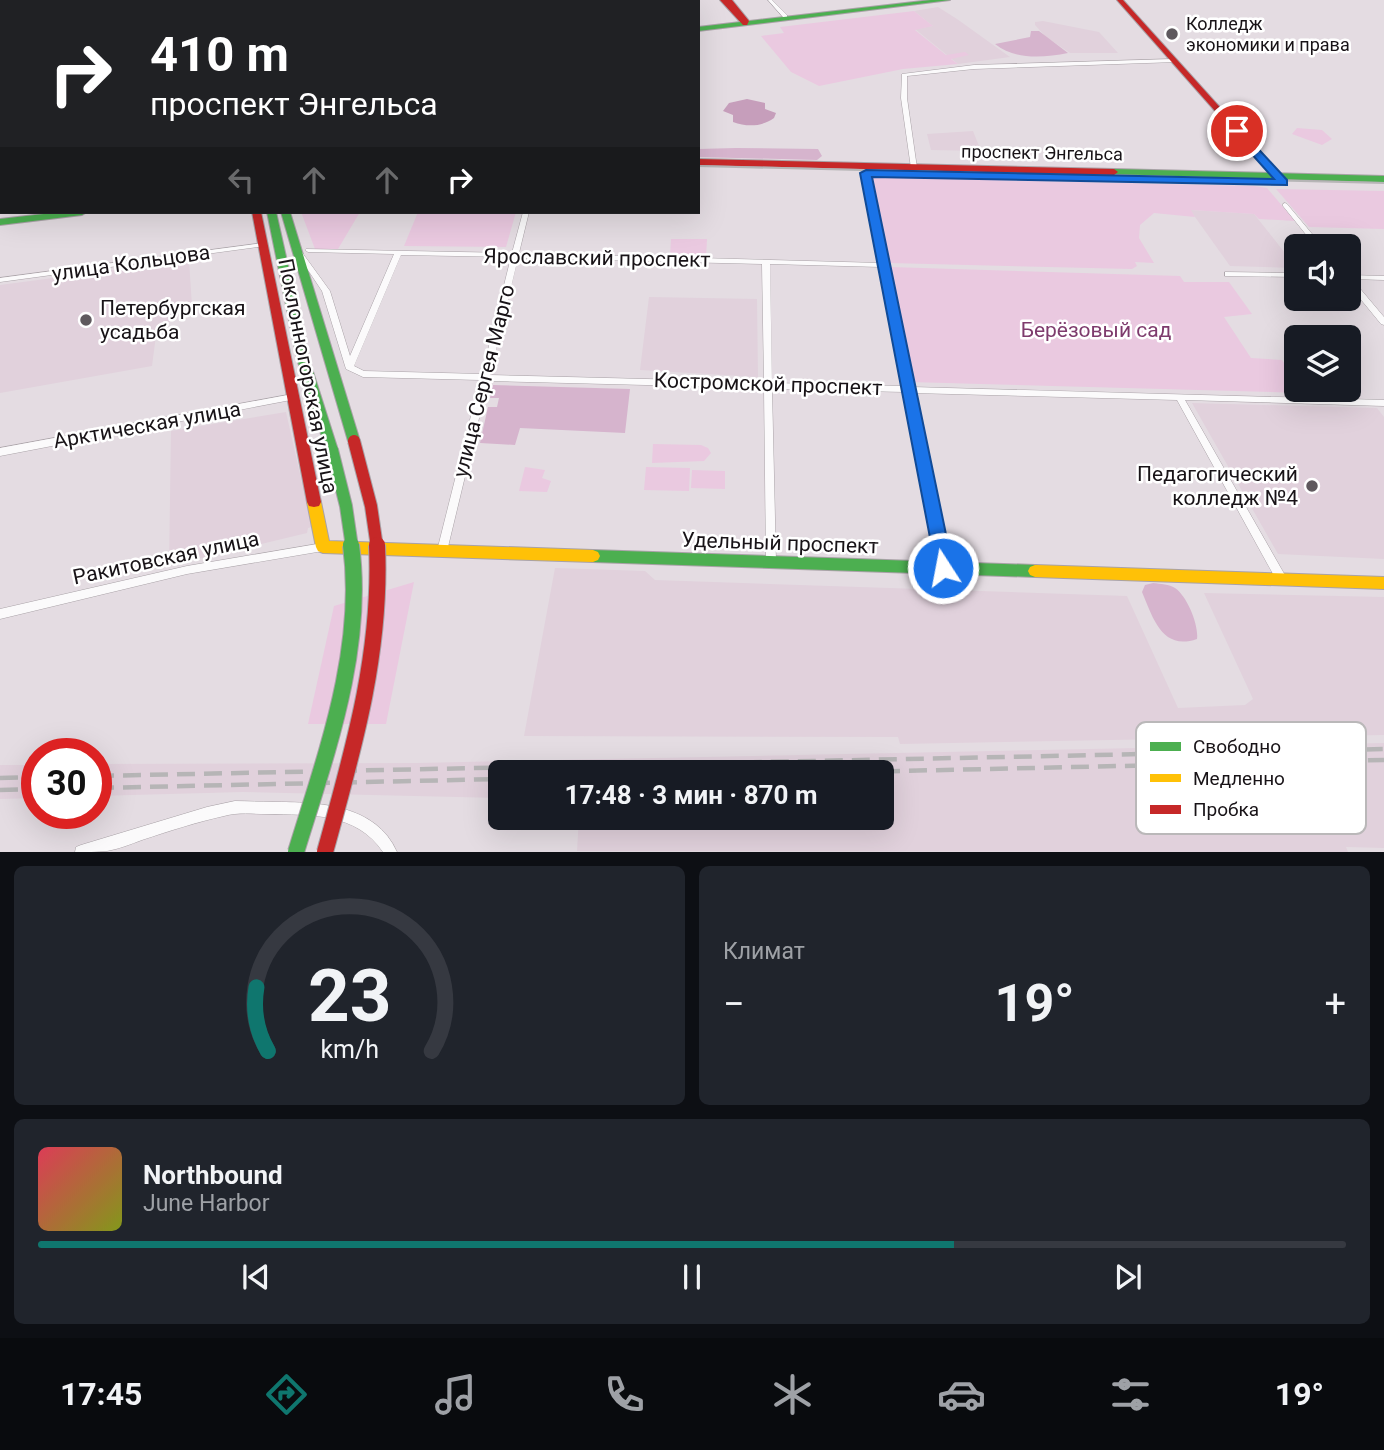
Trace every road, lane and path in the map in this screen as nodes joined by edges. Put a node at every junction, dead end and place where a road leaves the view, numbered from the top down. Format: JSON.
{"nodes":[{"id":1,"x":723,"y":0,"type":"edge"},
{"id":2,"x":729,"y":0,"type":"edge"},
{"id":3,"x":770,"y":0,"type":"edge"},
{"id":4,"x":925,"y":0,"type":"edge"},
{"id":5,"x":947,"y":0,"type":"edge"},
{"id":6,"x":1119,"y":0,"type":"edge"},
{"id":7,"x":785,"y":16,"type":"junction"},
{"id":8,"x":744,"y":22,"type":"junction"},
{"id":9,"x":700,"y":28,"type":"edge"},
{"id":10,"x":1174,"y":61,"type":"junction"},
{"id":11,"x":700,"y":162,"type":"edge"},
{"id":12,"x":915,"y":167,"type":"junction"},
{"id":13,"x":700,"y":169,"type":"edge"},
{"id":14,"x":866,"y":173,"type":"junction"},
{"id":15,"x":1384,"y":179,"type":"edge"},
{"id":16,"x":1281,"y":180,"type":"junction"},
{"id":17,"x":1384,"y":185,"type":"edge"},
{"id":18,"x":1285,"y":205,"type":"dead end"},
{"id":19,"x":66,"y":214,"type":"edge"},
{"id":20,"x":256,"y":214,"type":"edge"},
{"id":21,"x":271,"y":214,"type":"edge"},
{"id":22,"x":286,"y":214,"type":"edge"},
{"id":23,"x":526,"y":214,"type":"edge"},
{"id":24,"x":0,"y":222,"type":"edge"},
{"id":25,"x":1309,"y":234,"type":"edge"},
{"id":26,"x":262,"y":245,"type":"junction"},
{"id":27,"x":303,"y":250,"type":"junction"},
{"id":28,"x":398,"y":253,"type":"junction"},
{"id":29,"x":515,"y":256,"type":"junction"},
{"id":30,"x":766,"y":262,"type":"junction"},
{"id":31,"x":885,"y":265,"type":"junction"},
{"id":32,"x":1228,"y":274,"type":"dead end"},
{"id":33,"x":1284,"y":275,"type":"edge"},
{"id":34,"x":1384,"y":278,"type":"edge"},
{"id":35,"x":1361,"y":279,"type":"edge"},
{"id":36,"x":0,"y":280,"type":"edge"},
{"id":37,"x":1361,"y":294,"type":"edge"},
{"id":38,"x":1384,"y":322,"type":"edge"},
{"id":39,"x":349,"y":367,"type":"junction"},
{"id":40,"x":363,"y":374,"type":"joint"},
{"id":41,"x":486,"y":376,"type":"junction"},
{"id":42,"x":768,"y":384,"type":"junction"},
{"id":43,"x":907,"y":388,"type":"junction"},
{"id":44,"x":293,"y":397,"type":"junction"},
{"id":45,"x":1179,"y":397,"type":"junction"},
{"id":46,"x":1384,"y":403,"type":"edge"},
{"id":47,"x":0,"y":452,"type":"edge"},
{"id":48,"x":323,"y":547,"type":"junction"},
{"id":49,"x":342,"y":547,"type":"joint"},
{"id":50,"x":442,"y":551,"type":"junction"},
{"id":51,"x":771,"y":562,"type":"junction"},
{"id":52,"x":943,"y":568,"type":"junction"},
{"id":53,"x":1282,"y":580,"type":"junction"},
{"id":54,"x":1384,"y":583,"type":"edge"},
{"id":55,"x":0,"y":614,"type":"edge"},
{"id":56,"x":81,"y":852,"type":"edge"},
{"id":57,"x":296,"y":852,"type":"edge"},
{"id":58,"x":326,"y":852,"type":"edge"},
{"id":59,"x":391,"y":852,"type":"edge"}],
"edges":[{"from":1,"to":8,"type":"main road"},
{"from":2,"to":8,"type":"main road"},
{"from":3,"to":7,"type":"street"},
{"from":4,"to":7,"type":"main road"},
{"from":5,"to":8,"type":"main road"},
{"from":6,"to":10,"type":"main road"},
{"from":7,"to":8,"type":"main road"},
{"from":8,"to":9,"type":"main road"},
{"from":10,"to":12,"type":"street"},
{"from":10,"to":16,"type":"main road"},
{"from":11,"to":12,"type":"main road","name":"проспект Энгельса"},
{"from":12,"to":16,"type":"main road","name":"проспект Энгельса"},
{"from":13,"to":14,"type":"main road","name":"проспект Энгельса"},
{"from":14,"to":16,"type":"main road","name":"проспект Энгельса"},
{"from":14,"to":31,"type":"street"},
{"from":15,"to":16,"type":"main road","name":"проспект Энгельса"},
{"from":16,"to":17,"type":"main road","name":"проспект Энгельса"},
{"from":18,"to":25,"type":"street"},
{"from":19,"to":24,"type":"main road"},
{"from":20,"to":26,"type":"main road","name":"Поклонногорская улица"},
{"from":21,"to":57,"type":"main road","name":"Поклонногорская улица","bridge":true},
{"from":22,"to":27,"type":"main road","name":"Поклонногорская улица"},
{"from":23,"to":29,"type":"street","name":"улица Сергея Марго"},
{"from":26,"to":36,"type":"street","name":"улица Кольцова"},
{"from":26,"to":44,"type":"main road","name":"Поклонногорская улица"},
{"from":27,"to":28,"type":"street","name":"Ярославский проспект"},
{"from":27,"to":39,"type":"street"},
{"from":27,"to":58,"type":"main road","name":"Поклонногорская улица","bridge":true},
{"from":28,"to":29,"type":"street","name":"Ярославский проспект"},
{"from":28,"to":39,"type":"street"},
{"from":29,"to":30,"type":"street","name":"Ярославский проспект"},
{"from":29,"to":41,"type":"street","name":"улица Сергея Марго"},
{"from":30,"to":31,"type":"street","name":"Ярославский проспект"},
{"from":30,"to":42,"type":"street"},
{"from":31,"to":43,"type":"street"},
{"from":32,"to":33,"type":"street"},
{"from":34,"to":35,"type":"street"},
{"from":37,"to":38,"type":"street"},
{"from":39,"to":40,"type":"street"},
{"from":40,"to":41,"type":"street","name":"Костромской проспект"},
{"from":41,"to":42,"type":"street","name":"Костромской проспект"},
{"from":41,"to":50,"type":"street","name":"улица Сергея Марго"},
{"from":42,"to":43,"type":"street","name":"Костромской проспект"},
{"from":42,"to":51,"type":"street"},
{"from":43,"to":45,"type":"street","name":"Костромской проспект"},
{"from":43,"to":52,"type":"street"},
{"from":44,"to":47,"type":"street","name":"Арктическая улица"},
{"from":44,"to":48,"type":"main road","name":"Поклонногорская улица"},
{"from":45,"to":46,"type":"street","name":"Костромской проспект"},
{"from":45,"to":53,"type":"street"},
{"from":48,"to":49,"type":"main road","name":"Ракитовская улица"},
{"from":48,"to":55,"type":"street","name":"Ракитовская улица"},
{"from":49,"to":50,"type":"main road","name":"Удельный проспект"},
{"from":50,"to":51,"type":"main road","name":"Удельный проспект"},
{"from":51,"to":52,"type":"main road","name":"Удельный проспект"},
{"from":52,"to":53,"type":"main road","name":"Удельный проспект"},
{"from":53,"to":54,"type":"main road","name":"Удельный проспект"},
{"from":56,"to":59,"type":"street"}]}
